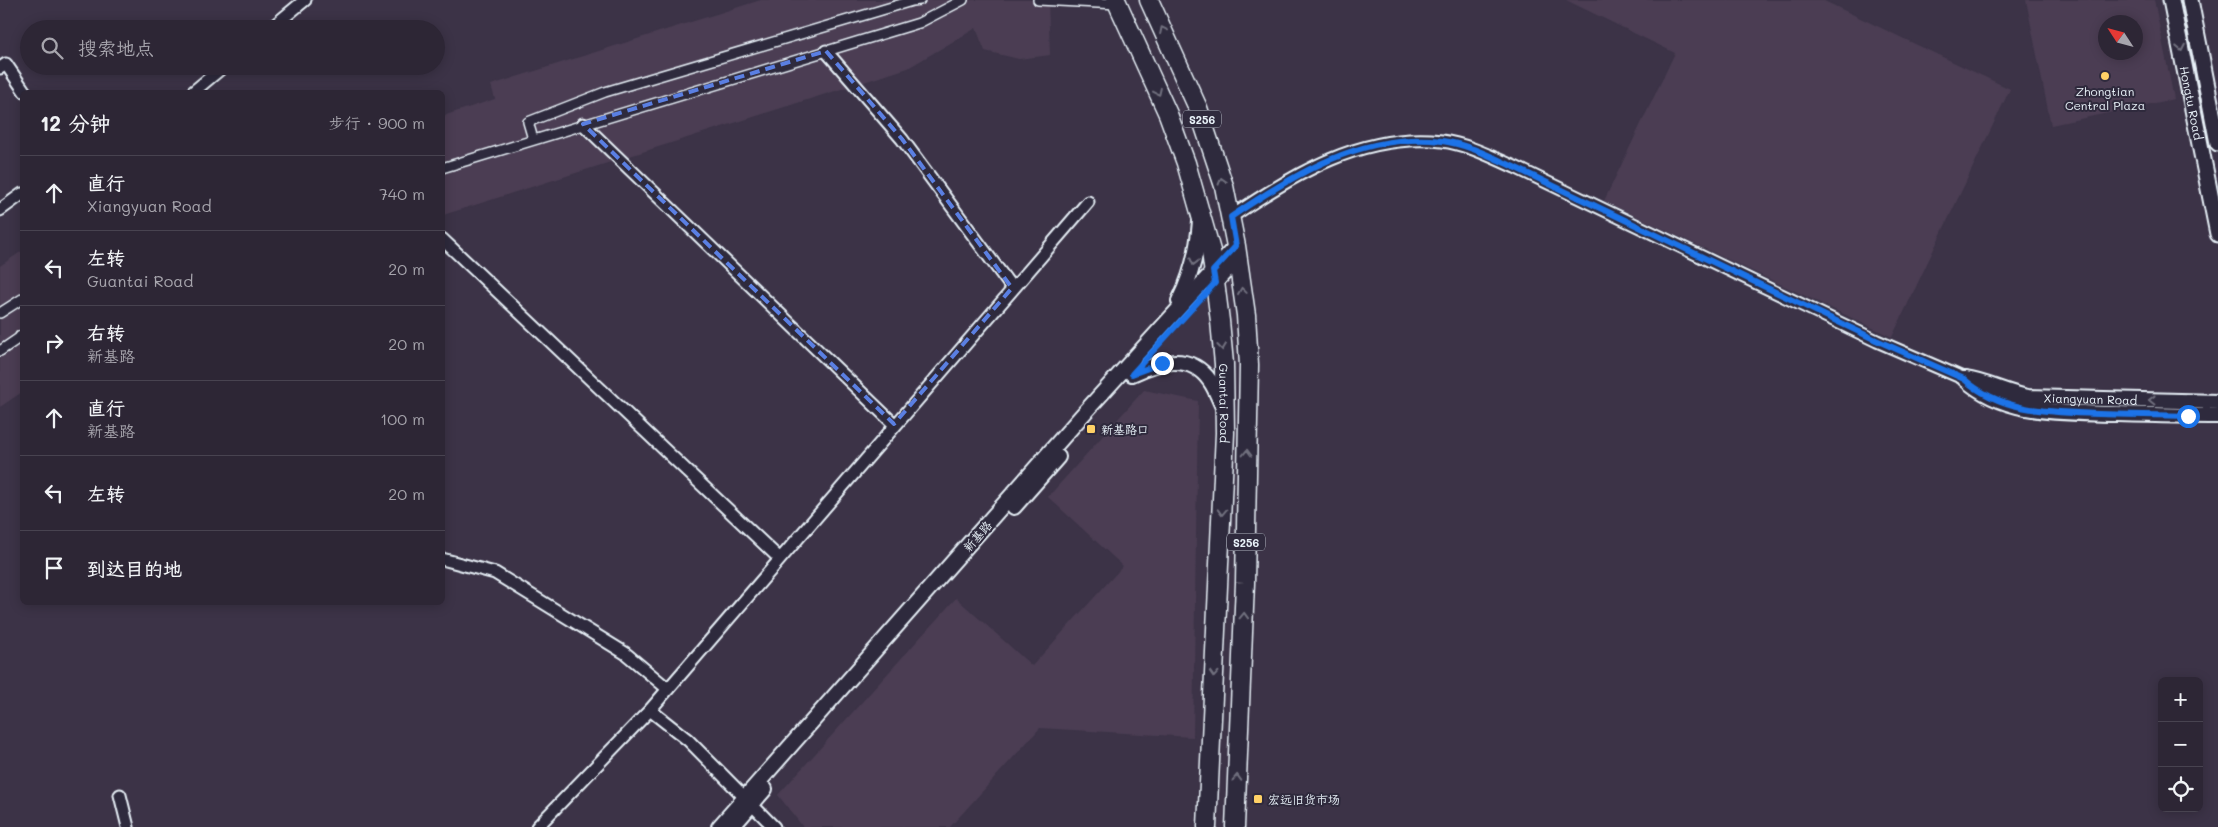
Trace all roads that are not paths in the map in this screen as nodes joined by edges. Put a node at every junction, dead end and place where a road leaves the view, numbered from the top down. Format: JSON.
{"nodes":[{"id":1,"x":305,"y":0,"type":"edge"},
{"id":2,"x":920,"y":0,"type":"edge"},
{"id":3,"x":963,"y":0,"type":"edge"},
{"id":4,"x":1038,"y":0,"type":"edge"},
{"id":5,"x":1148,"y":0,"type":"edge"},
{"id":6,"x":2171,"y":0,"type":"edge"},
{"id":7,"x":2190,"y":0,"type":"edge"},
{"id":8,"x":1117,"y":2,"type":"edge"},
{"id":9,"x":281,"y":20,"type":"edge"},
{"id":10,"x":826,"y":51,"type":"junction"},
{"id":11,"x":0,"y":68,"type":"edge"},
{"id":12,"x":213,"y":75,"type":"edge"},
{"id":13,"x":24,"y":90,"type":"edge"},
{"id":14,"x":195,"y":90,"type":"edge"},
{"id":15,"x":583,"y":124,"type":"junction"},
{"id":16,"x":533,"y":139,"type":"junction"},
{"id":17,"x":2218,"y":143,"type":"edge"},
{"id":18,"x":445,"y":167,"type":"edge"},
{"id":19,"x":20,"y":195,"type":"edge"},
{"id":20,"x":1088,"y":202,"type":"dead end"},
{"id":21,"x":0,"y":210,"type":"edge"},
{"id":22,"x":1200,"y":213,"type":"junction"},
{"id":23,"x":1231,"y":217,"type":"junction"},
{"id":24,"x":2218,"y":234,"type":"edge"},
{"id":25,"x":445,"y":242,"type":"edge"},
{"id":26,"x":1237,"y":252,"type":"junction"},
{"id":27,"x":1214,"y":277,"type":"junction"},
{"id":28,"x":1012,"y":288,"type":"junction"},
{"id":29,"x":20,"y":300,"type":"edge"},
{"id":30,"x":0,"y":313,"type":"edge"},
{"id":31,"x":1169,"y":319,"type":"junction"},
{"id":32,"x":20,"y":338,"type":"edge"},
{"id":33,"x":0,"y":351,"type":"edge"},
{"id":34,"x":1132,"y":374,"type":"junction"},
{"id":35,"x":1964,"y":379,"type":"junction"},
{"id":36,"x":2218,"y":402,"type":"edge"},
{"id":37,"x":1225,"y":410,"type":"junction"},
{"id":38,"x":2218,"y":416,"type":"edge"},
{"id":39,"x":894,"y":424,"type":"junction"},
{"id":40,"x":780,"y":558,"type":"junction"},
{"id":41,"x":445,"y":560,"type":"edge"},
{"id":42,"x":668,"y":688,"type":"junction"},
{"id":43,"x":650,"y":710,"type":"junction"},
{"id":44,"x":120,"y":795,"type":"dead end"},
{"id":45,"x":749,"y":800,"type":"junction"},
{"id":46,"x":128,"y":827,"type":"edge"},
{"id":47,"x":537,"y":827,"type":"edge"},
{"id":48,"x":719,"y":827,"type":"edge"},
{"id":49,"x":732,"y":827,"type":"edge"},
{"id":50,"x":774,"y":827,"type":"edge"},
{"id":51,"x":1206,"y":827,"type":"edge"},
{"id":52,"x":1235,"y":827,"type":"edge"}],
"edges":[{"from":1,"to":9,"type":"street"},
{"from":2,"to":16,"type":"street"},
{"from":3,"to":10,"type":"street"},
{"from":4,"to":8,"type":"street"},
{"from":23,"to":5,"type":"main road","name":"Guantai Road","number":"S256","one_way":true},
{"from":6,"to":24,"type":"main road","name":"Hongtu Road","one_way":true},
{"from":7,"to":17,"type":"main road","name":"Hongtu Road"},
{"from":8,"to":22,"type":"main road","name":"Guantai Road","number":"S256","one_way":true},
{"from":10,"to":15,"type":"street"},
{"from":10,"to":28,"type":"street"},
{"from":11,"to":13,"type":"street"},
{"from":12,"to":14,"type":"street"},
{"from":15,"to":16,"type":"street"},
{"from":15,"to":39,"type":"street"},
{"from":16,"to":18,"type":"street"},
{"from":19,"to":21,"type":"street"},
{"from":20,"to":28,"type":"street"},
{"from":22,"to":27,"type":"main road","name":"Guantai Road","number":"S256"},
{"from":22,"to":31,"type":"street","one_way":true},
{"from":23,"to":26,"type":"main road","name":"Guantai Road","number":"S256"},
{"from":23,"to":35,"type":"street","name":"Xiangyuan Road"},
{"from":25,"to":40,"type":"street"},
{"from":26,"to":27,"type":"street","name":"新基路"},
{"from":52,"to":26,"type":"main road","name":"Guantai Road","number":"S256","one_way":true},
{"from":27,"to":31,"type":"street","name":"新基路"},
{"from":27,"to":34,"type":"street","name":"新基路"},
{"from":27,"to":37,"type":"main road","name":"Guantai Road","number":"S256","one_way":true},
{"from":28,"to":39,"type":"street"},
{"from":29,"to":30,"type":"street"},
{"from":31,"to":45,"type":"street","name":"新基路"},
{"from":32,"to":33,"type":"street"},
{"from":34,"to":37,"type":"street"},
{"from":34,"to":45,"type":"street","name":"新基路"},
{"from":36,"to":35,"type":"street","name":"Xiangyuan Road","one_way":true},
{"from":35,"to":38,"type":"street","name":"Xiangyuan Road"},
{"from":37,"to":51,"type":"main road","name":"Guantai Road","number":"S256","one_way":true},
{"from":39,"to":40,"type":"street"},
{"from":40,"to":42,"type":"street"},
{"from":41,"to":42,"type":"street"},
{"from":42,"to":43,"type":"street"},
{"from":43,"to":45,"type":"street"},
{"from":43,"to":47,"type":"street"},
{"from":44,"to":46,"type":"street"},
{"from":45,"to":48,"type":"street","name":"新基路"},
{"from":45,"to":49,"type":"street","name":"新基路"},
{"from":45,"to":50,"type":"street"}]}
